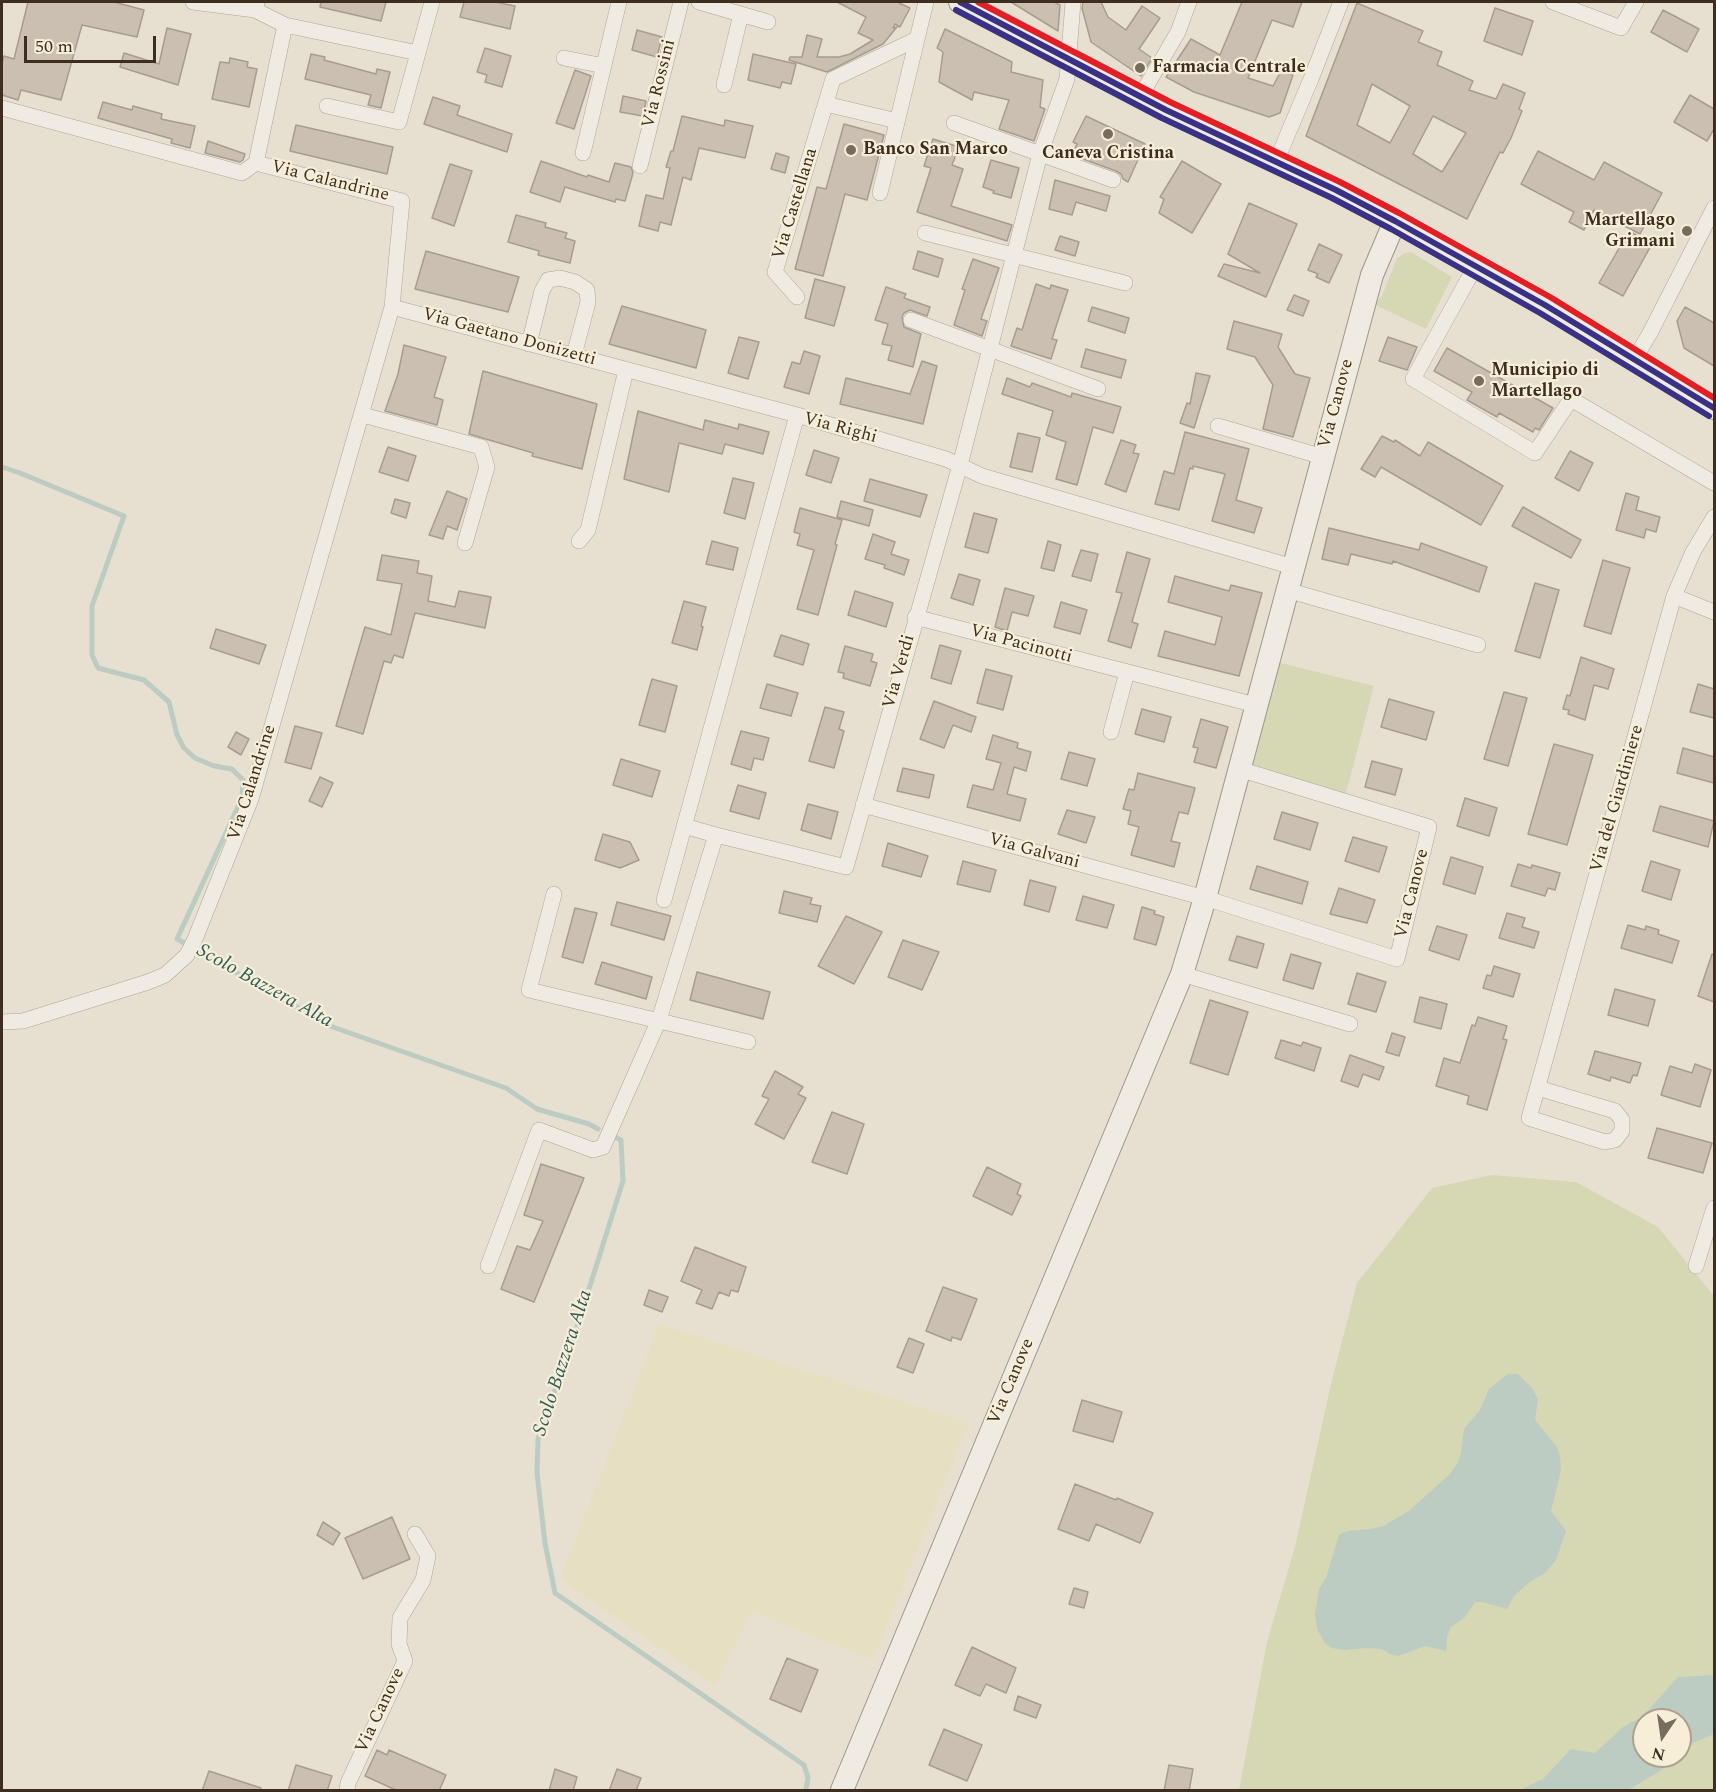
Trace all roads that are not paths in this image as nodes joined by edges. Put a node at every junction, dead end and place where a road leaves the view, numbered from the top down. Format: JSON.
{"nodes":[{"id":1,"x":194,"y":2,"type":"edge"},
{"id":2,"x":432,"y":2,"type":"edge"},
{"id":3,"x":619,"y":2,"type":"edge"},
{"id":4,"x":681,"y":2,"type":"edge"},
{"id":5,"x":699,"y":2,"type":"edge"},
{"id":6,"x":926,"y":2,"type":"edge"},
{"id":7,"x":960,"y":2,"type":"edge"},
{"id":8,"x":1073,"y":2,"type":"edge"},
{"id":9,"x":1189,"y":2,"type":"edge"},
{"id":10,"x":1341,"y":2,"type":"edge"},
{"id":11,"x":1553,"y":2,"type":"edge"},
{"id":12,"x":1636,"y":2,"type":"edge"},
{"id":13,"x":256,"y":6,"type":"edge"},
{"id":14,"x":1576,"y":6,"type":"edge"},
{"id":15,"x":741,"y":14,"type":"junction"},
{"id":16,"x":768,"y":22,"type":"dead end"},
{"id":17,"x":285,"y":25,"type":"junction"},
{"id":18,"x":917,"y":39,"type":"junction"},
{"id":19,"x":418,"y":53,"type":"junction"},
{"id":20,"x":564,"y":58,"type":"dead end"},
{"id":21,"x":1068,"y":60,"type":"junction"},
{"id":22,"x":604,"y":66,"type":"junction"},
{"id":23,"x":724,"y":85,"type":"dead end"},
{"id":24,"x":1140,"y":97,"type":"junction"},
{"id":25,"x":825,"y":104,"type":"junction"},
{"id":26,"x":327,"y":106,"type":"dead end"},
{"id":27,"x":2,"y":108,"type":"edge"},
{"id":28,"x":897,"y":121,"type":"junction"},
{"id":29,"x":954,"y":123,"type":"dead end"},
{"id":30,"x":583,"y":153,"type":"dead end"},
{"id":31,"x":1040,"y":154,"type":"junction"},
{"id":32,"x":1276,"y":162,"type":"junction"},
{"id":33,"x":256,"y":163,"type":"junction"},
{"id":34,"x":640,"y":166,"type":"dead end"},
{"id":35,"x":1113,"y":180,"type":"dead end"},
{"id":36,"x":880,"y":193,"type":"dead end"},
{"id":37,"x":1714,"y":208,"type":"edge"},
{"id":38,"x":1395,"y":221,"type":"junction"},
{"id":39,"x":926,"y":233,"type":"dead end"},
{"id":40,"x":1014,"y":255,"type":"junction"},
{"id":41,"x":1476,"y":265,"type":"junction"},
{"id":42,"x":1125,"y":283,"type":"dead end"},
{"id":43,"x":797,"y":297,"type":"dead end"},
{"id":44,"x":392,"y":307,"type":"junction"},
{"id":45,"x":911,"y":320,"type":"dead end"},
{"id":46,"x":529,"y":344,"type":"junction"},
{"id":47,"x":990,"y":349,"type":"junction"},
{"id":48,"x":574,"y":355,"type":"junction"},
{"id":49,"x":1634,"y":360,"type":"junction"},
{"id":50,"x":626,"y":370,"type":"junction"},
{"id":51,"x":1098,"y":388,"type":"dead end"},
{"id":52,"x":1714,"y":408,"type":"edge"},
{"id":53,"x":363,"y":415,"type":"junction"},
{"id":54,"x":797,"y":415,"type":"junction"},
{"id":55,"x":1218,"y":426,"type":"dead end"},
{"id":56,"x":1323,"y":457,"type":"junction"},
{"id":57,"x":960,"y":465,"type":"junction"},
{"id":58,"x":1714,"y":483,"type":"edge"},
{"id":59,"x":1714,"y":517,"type":"edge"},
{"id":60,"x":579,"y":541,"type":"dead end"},
{"id":61,"x":465,"y":543,"type":"dead end"},
{"id":62,"x":1293,"y":567,"type":"junction"},
{"id":63,"x":1287,"y":590,"type":"junction"},
{"id":64,"x":1674,"y":596,"type":"junction"},
{"id":65,"x":1714,"y":612,"type":"edge"},
{"id":66,"x":915,"y":617,"type":"junction"},
{"id":67,"x":1478,"y":645,"type":"dead end"},
{"id":68,"x":1127,"y":672,"type":"junction"},
{"id":69,"x":1256,"y":705,"type":"junction"},
{"id":70,"x":1111,"y":732,"type":"dead end"},
{"id":71,"x":1239,"y":769,"type":"junction"},
{"id":72,"x":863,"y":805,"type":"junction"},
{"id":73,"x":684,"y":826,"type":"junction"},
{"id":74,"x":716,"y":835,"type":"junction"},
{"id":75,"x":554,"y":894,"type":"dead end"},
{"id":76,"x":1205,"y":898,"type":"junction"},
{"id":77,"x":664,"y":900,"type":"dead end"},
{"id":78,"x":1182,"y":974,"type":"junction"},
{"id":79,"x":659,"y":1020,"type":"junction"},
{"id":80,"x":2,"y":1022,"type":"edge"},
{"id":81,"x":1350,"y":1024,"type":"dead end"},
{"id":82,"x":748,"y":1042,"type":"dead end"},
{"id":83,"x":1538,"y":1088,"type":"junction"},
{"id":84,"x":1714,"y":1208,"type":"edge"},
{"id":85,"x":488,"y":1266,"type":"dead end"},
{"id":86,"x":1696,"y":1266,"type":"dead end"},
{"id":87,"x":415,"y":1534,"type":"dead end"},
{"id":88,"x":347,"y":1791,"type":"edge"},
{"id":89,"x":842,"y":1791,"type":"edge"}],
"edges":[{"from":1,"to":13,"type":"street"},
{"from":2,"to":19,"type":"street"},
{"from":3,"to":22,"type":"street"},
{"from":4,"to":34,"type":"street","name":"Via Rossini"},
{"from":5,"to":15,"type":"street"},
{"from":6,"to":18,"type":"street"},
{"from":7,"to":21,"type":"street"},
{"from":8,"to":21,"type":"street","name":"Via Verdi"},
{"from":9,"to":24,"type":"street"},
{"from":10,"to":32,"type":"street"},
{"from":11,"to":14,"type":"street"},
{"from":12,"to":14,"type":"street"},
{"from":13,"to":17,"type":"street"},
{"from":15,"to":16,"type":"street"},
{"from":15,"to":23,"type":"street"},
{"from":17,"to":19,"type":"street"},
{"from":17,"to":33,"type":"street","name":"Via Calandrine"},
{"from":18,"to":25,"type":"street","name":"Via Castellana"},
{"from":18,"to":28,"type":"street"},
{"from":19,"to":26,"type":"street"},
{"from":20,"to":22,"type":"street"},
{"from":21,"to":24,"type":"street"},
{"from":21,"to":31,"type":"street","name":"Via Verdi"},
{"from":22,"to":30,"type":"street"},
{"from":24,"to":32,"type":"street"},
{"from":25,"to":28,"type":"street"},
{"from":25,"to":43,"type":"street","name":"Via Castellana"},
{"from":27,"to":33,"type":"street","name":"Via Calandrine"},
{"from":28,"to":36,"type":"street"},
{"from":29,"to":31,"type":"street"},
{"from":31,"to":35,"type":"street"},
{"from":31,"to":40,"type":"street","name":"Via Verdi"},
{"from":32,"to":38,"type":"street"},
{"from":33,"to":44,"type":"street","name":"Via Calandrine"},
{"from":37,"to":49,"type":"street"},
{"from":38,"to":41,"type":"street"},
{"from":38,"to":56,"type":"street","name":"Via Canove"},
{"from":39,"to":40,"type":"street"},
{"from":40,"to":42,"type":"street"},
{"from":40,"to":47,"type":"street","name":"Via Verdi"},
{"from":41,"to":49,"type":"street"},
{"from":41,"to":58,"type":"street"},
{"from":44,"to":46,"type":"street","name":"Via Gaetano Donizetti"},
{"from":44,"to":53,"type":"street","name":"Via Calandrine"},
{"from":45,"to":47,"type":"street"},
{"from":46,"to":48,"type":"street","name":"Via Gaetano Donizetti"},
{"from":46,"to":48,"type":"street"},
{"from":47,"to":51,"type":"street"},
{"from":47,"to":57,"type":"street","name":"Via Verdi"},
{"from":48,"to":50,"type":"street","name":"Via Gaetano Donizetti"},
{"from":49,"to":52,"type":"street"},
{"from":50,"to":54,"type":"street","name":"Via Gaetano Donizetti"},
{"from":50,"to":60,"type":"street"},
{"from":53,"to":61,"type":"street"},
{"from":53,"to":80,"type":"street","name":"Via Calandrine"},
{"from":54,"to":57,"type":"street","name":"Via Righi"},
{"from":54,"to":73,"type":"street","name":"Via Righi"},
{"from":55,"to":56,"type":"street"},
{"from":56,"to":62,"type":"street","name":"Via Canove"},
{"from":57,"to":62,"type":"street","name":"Via Righi"},
{"from":57,"to":66,"type":"street","name":"Via Verdi"},
{"from":59,"to":64,"type":"street","name":"Via del Giardiniere"},
{"from":62,"to":63,"type":"street","name":"Via Canove"},
{"from":63,"to":67,"type":"street"},
{"from":63,"to":69,"type":"street","name":"Via Canove"},
{"from":64,"to":65,"type":"street"},
{"from":64,"to":83,"type":"street","name":"Via del Giardiniere"},
{"from":66,"to":68,"type":"street","name":"Via Pacinotti"},
{"from":66,"to":72,"type":"street","name":"Via Verdi"},
{"from":68,"to":69,"type":"street","name":"Via Pacinotti"},
{"from":68,"to":70,"type":"street"},
{"from":69,"to":71,"type":"street","name":"Via Canove"},
{"from":71,"to":76,"type":"street","name":"Via Canove"},
{"from":71,"to":76,"type":"street","name":"Via Canove"},
{"from":72,"to":74,"type":"street","name":"Via Verdi"},
{"from":72,"to":76,"type":"street","name":"Via Galvani"},
{"from":73,"to":74,"type":"street","name":"Via Verdi"},
{"from":73,"to":77,"type":"street","name":"Via Righi"},
{"from":74,"to":79,"type":"street"},
{"from":75,"to":79,"type":"street"},
{"from":76,"to":78,"type":"street","name":"Via Canove"},
{"from":78,"to":81,"type":"street"},
{"from":78,"to":89,"type":"street","name":"Via Canove"},
{"from":79,"to":82,"type":"street"},
{"from":79,"to":85,"type":"street"},
{"from":83,"to":83,"type":"street","name":"Via del Giardiniere"},
{"from":84,"to":86,"type":"street"},
{"from":87,"to":88,"type":"street","name":"Via Canove"}]}
